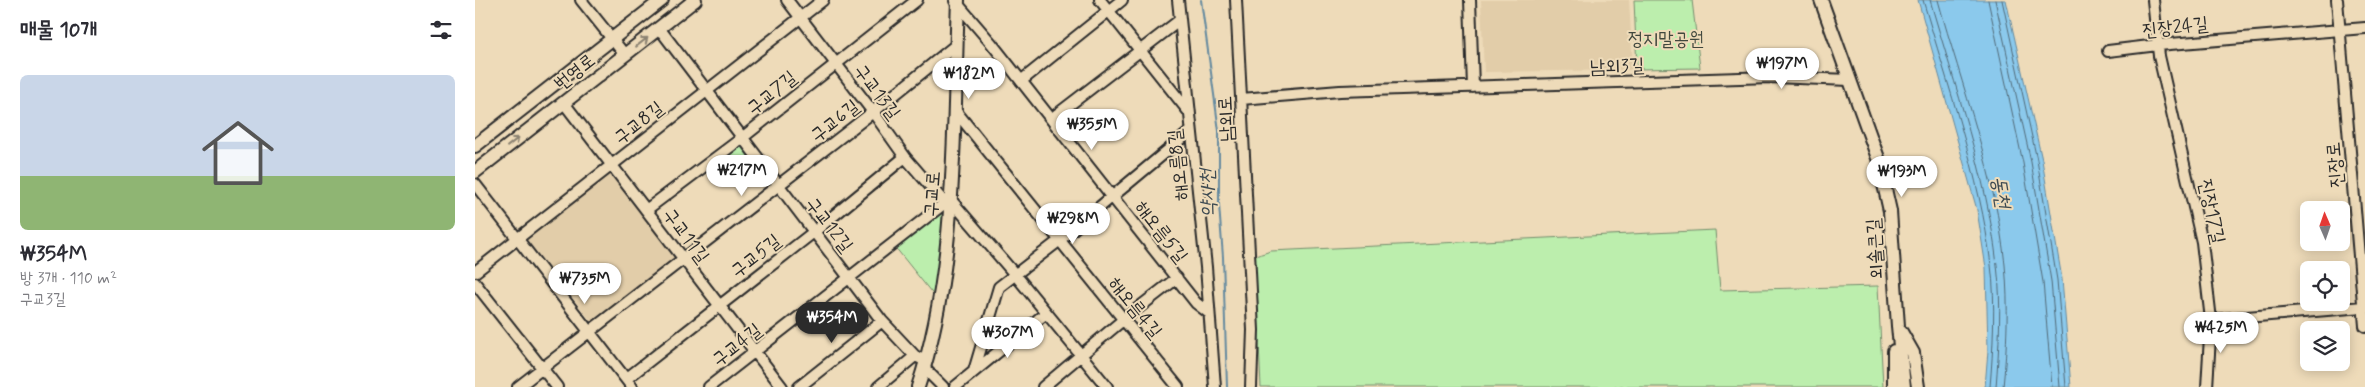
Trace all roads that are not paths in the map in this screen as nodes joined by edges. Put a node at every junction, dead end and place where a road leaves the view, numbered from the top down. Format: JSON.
{"nodes":[{"id":1,"x":581,"y":0,"type":"edge"},
{"id":2,"x":663,"y":0,"type":"edge"},
{"id":3,"x":695,"y":0,"type":"edge"},
{"id":4,"x":787,"y":0,"type":"edge"},
{"id":5,"x":823,"y":0,"type":"edge"},
{"id":6,"x":917,"y":0,"type":"edge"},
{"id":7,"x":1100,"y":0,"type":"edge"},
{"id":8,"x":1122,"y":0,"type":"edge"},
{"id":9,"x":1178,"y":0,"type":"edge"},
{"id":10,"x":1236,"y":0,"type":"edge"},
{"id":11,"x":1470,"y":0,"type":"edge"},
{"id":12,"x":1821,"y":0,"type":"edge"},
{"id":13,"x":2153,"y":0,"type":"edge"},
{"id":14,"x":2337,"y":0,"type":"edge"},
{"id":15,"x":957,"y":2,"type":"edge"},
{"id":16,"x":1109,"y":11,"type":"junction"},
{"id":17,"x":800,"y":18,"type":"junction"},
{"id":18,"x":1180,"y":20,"type":"junction"},
{"id":19,"x":659,"y":28,"type":"junction"},
{"id":20,"x":2365,"y":28,"type":"edge"},
{"id":21,"x":2340,"y":30,"type":"junction"},
{"id":22,"x":612,"y":39,"type":"junction"},
{"id":23,"x":957,"y":44,"type":"junction"},
{"id":24,"x":2157,"y":45,"type":"junction"},
{"id":25,"x":1140,"y":50,"type":"junction"},
{"id":26,"x":2108,"y":51,"type":"dead end"},
{"id":27,"x":625,"y":55,"type":"junction"},
{"id":28,"x":835,"y":63,"type":"junction"},
{"id":29,"x":1850,"y":80,"type":"junction"},
{"id":30,"x":1021,"y":81,"type":"junction"},
{"id":31,"x":1473,"y":87,"type":"junction"},
{"id":32,"x":706,"y":91,"type":"junction"},
{"id":33,"x":1241,"y":99,"type":"junction"},
{"id":34,"x":564,"y":103,"type":"junction"},
{"id":35,"x":955,"y":109,"type":"junction"},
{"id":36,"x":873,"y":112,"type":"junction"},
{"id":37,"x":1189,"y":113,"type":"junction"},
{"id":38,"x":1051,"y":120,"type":"junction"},
{"id":39,"x":1191,"y":131,"type":"junction"},
{"id":40,"x":741,"y":138,"type":"junction"},
{"id":41,"x":475,"y":146,"type":"edge"},
{"id":42,"x":905,"y":157,"type":"junction"},
{"id":43,"x":611,"y":165,"type":"junction"},
{"id":44,"x":475,"y":172,"type":"edge"},
{"id":45,"x":475,"y":184,"type":"edge"},
{"id":46,"x":778,"y":186,"type":"junction"},
{"id":47,"x":1112,"y":196,"type":"junction"},
{"id":48,"x":947,"y":200,"type":"junction"},
{"id":49,"x":645,"y":210,"type":"junction"},
{"id":50,"x":815,"y":231,"type":"junction"},
{"id":51,"x":517,"y":240,"type":"junction"},
{"id":52,"x":1060,"y":240,"type":"junction"},
{"id":53,"x":682,"y":258,"type":"junction"},
{"id":54,"x":475,"y":272,"type":"edge"},
{"id":55,"x":1016,"y":275,"type":"junction"},
{"id":56,"x":849,"y":278,"type":"junction"},
{"id":57,"x":1177,"y":278,"type":"junction"},
{"id":58,"x":475,"y":283,"type":"edge"},
{"id":59,"x":719,"y":306,"type":"junction"},
{"id":60,"x":2363,"y":307,"type":"junction"},
{"id":61,"x":1047,"y":312,"type":"junction"},
{"id":62,"x":1209,"y":313,"type":"junction"},
{"id":63,"x":1124,"y":319,"type":"junction"},
{"id":64,"x":2211,"y":320,"type":"junction"},
{"id":65,"x":882,"y":321,"type":"junction"},
{"id":66,"x":1898,"y":326,"type":"junction"},
{"id":67,"x":2365,"y":326,"type":"edge"},
{"id":68,"x":589,"y":330,"type":"junction"},
{"id":69,"x":753,"y":352,"type":"junction"},
{"id":70,"x":1081,"y":355,"type":"junction"},
{"id":71,"x":922,"y":362,"type":"junction"},
{"id":72,"x":543,"y":368,"type":"junction"},
{"id":73,"x":974,"y":371,"type":"junction"},
{"id":74,"x":629,"y":383,"type":"edge"},
{"id":75,"x":517,"y":387,"type":"edge"},
{"id":76,"x":557,"y":387,"type":"edge"},
{"id":77,"x":709,"y":387,"type":"edge"},
{"id":78,"x":782,"y":387,"type":"edge"},
{"id":79,"x":799,"y":387,"type":"edge"},
{"id":80,"x":878,"y":387,"type":"edge"},
{"id":81,"x":917,"y":387,"type":"edge"},
{"id":82,"x":943,"y":387,"type":"edge"},
{"id":83,"x":955,"y":387,"type":"edge"},
{"id":84,"x":1043,"y":387,"type":"edge"},
{"id":85,"x":1107,"y":387,"type":"edge"},
{"id":86,"x":1178,"y":387,"type":"edge"},
{"id":87,"x":1215,"y":387,"type":"edge"},
{"id":88,"x":1251,"y":387,"type":"edge"},
{"id":89,"x":1896,"y":387,"type":"edge"},
{"id":90,"x":1918,"y":387,"type":"edge"},
{"id":91,"x":2207,"y":387,"type":"edge"}],
"edges":[{"from":1,"to":22,"type":"street"},
{"from":2,"to":22,"type":"main road","name":"번영로"},
{"from":3,"to":19,"type":"main road","name":"번영로"},
{"from":4,"to":17,"type":"street","name":"구교13길"},
{"from":5,"to":17,"type":"street","name":"구교8길"},
{"from":6,"to":28,"type":"street","name":"구교7길"},
{"from":7,"to":16,"type":"street"},
{"from":8,"to":16,"type":"street"},
{"from":9,"to":18,"type":"street","name":"해오름8길"},
{"from":10,"to":33,"type":"street","name":"남외로"},
{"from":11,"to":31,"type":"street"},
{"from":12,"to":29,"type":"main road","name":"외솔큰길"},
{"from":13,"to":24,"type":"street","name":"진장17길"},
{"from":14,"to":21,"type":"street","name":"진장로"},
{"from":15,"to":23,"type":"main road","name":"구교로"},
{"from":15,"to":30,"type":"street","name":"해오름5길"},
{"from":16,"to":25,"type":"street"},
{"from":16,"to":30,"type":"street"},
{"from":17,"to":28,"type":"street","name":"구교13길"},
{"from":17,"to":32,"type":"street","name":"구교8길"},
{"from":18,"to":25,"type":"street"},
{"from":18,"to":37,"type":"street","name":"해오름8길"},
{"from":27,"to":19,"type":"main road","name":"번영로","one_way":true},
{"from":19,"to":32,"type":"street","name":"구교12길"},
{"from":20,"to":21,"type":"street","name":"진장24길"},
{"from":21,"to":24,"type":"street","name":"진장24길"},
{"from":21,"to":60,"type":"street","name":"진장로"},
{"from":22,"to":27,"type":"street"},
{"from":22,"to":41,"type":"main road","name":"번영로"},
{"from":23,"to":35,"type":"main road","name":"구교로"},
{"from":23,"to":36,"type":"street","name":"구교6길"},
{"from":24,"to":26,"type":"street","name":"진장24길"},
{"from":24,"to":64,"type":"street","name":"진장17길"},
{"from":25,"to":37,"type":"street"},
{"from":25,"to":38,"type":"street"},
{"from":27,"to":34,"type":"main road","name":"번영로"},
{"from":28,"to":36,"type":"street","name":"구교13길"},
{"from":28,"to":40,"type":"street","name":"구교7길"},
{"from":29,"to":31,"type":"street","name":"남외3길"},
{"from":29,"to":66,"type":"main road","name":"외솔큰길"},
{"from":30,"to":38,"type":"street","name":"해오름5길"},
{"from":31,"to":33,"type":"street","name":"남외3길"},
{"from":32,"to":40,"type":"street","name":"구교12길"},
{"from":32,"to":43,"type":"street","name":"구교8길"},
{"from":33,"to":88,"type":"street","name":"남외로"},
{"from":34,"to":43,"type":"street","name":"구교11길"},
{"from":44,"to":34,"type":"main road","name":"번영로","one_way":true},
{"from":35,"to":48,"type":"main road","name":"구교로"},
{"from":35,"to":52,"type":"street","name":"해오름4길"},
{"from":36,"to":42,"type":"street","name":"구교13길"},
{"from":36,"to":46,"type":"street","name":"구교6길"},
{"from":37,"to":39,"type":"street","name":"해오름8길"},
{"from":38,"to":47,"type":"street","name":"해오름5길"},
{"from":39,"to":47,"type":"street"},
{"from":39,"to":62,"type":"street","name":"해오름8길"},
{"from":40,"to":46,"type":"street","name":"구교12길"},
{"from":40,"to":49,"type":"street","name":"구교7길"},
{"from":42,"to":48,"type":"street","name":"구교13길"},
{"from":42,"to":50,"type":"street","name":"구교5길"},
{"from":43,"to":49,"type":"street","name":"구교11길"},
{"from":43,"to":51,"type":"street","name":"구교8길"},
{"from":45,"to":51,"type":"street"},
{"from":46,"to":50,"type":"street","name":"구교12길"},
{"from":46,"to":53,"type":"street","name":"구교6길"},
{"from":47,"to":52,"type":"street"},
{"from":47,"to":57,"type":"street","name":"해오름5길"},
{"from":48,"to":55,"type":"street","name":"구교13길"},
{"from":48,"to":56,"type":"street","name":"구교4길"},
{"from":48,"to":71,"type":"main road","name":"구교로"},
{"from":49,"to":53,"type":"street","name":"구교11길"},
{"from":50,"to":56,"type":"street","name":"구교12길"},
{"from":50,"to":59,"type":"street","name":"구교5길"},
{"from":51,"to":54,"type":"street","name":"구교8길"},
{"from":51,"to":68,"type":"street"},
{"from":52,"to":55,"type":"street"},
{"from":52,"to":63,"type":"street","name":"해오름4길"},
{"from":53,"to":59,"type":"street","name":"구교11길"},
{"from":53,"to":68,"type":"street","name":"구교6길"},
{"from":55,"to":61,"type":"street","name":"구교13길"},
{"from":55,"to":73,"type":"street"},
{"from":56,"to":65,"type":"street","name":"구교12길"},
{"from":56,"to":69,"type":"street","name":"구교4길"},
{"from":57,"to":62,"type":"street","name":"해오름5길"},
{"from":57,"to":63,"type":"street"},
{"from":58,"to":72,"type":"street"},
{"from":59,"to":69,"type":"street","name":"구교11길"},
{"from":59,"to":74,"type":"street","name":"구교5길"},
{"from":60,"to":64,"type":"street"},
{"from":60,"to":67,"type":"street","name":"진장로"},
{"from":61,"to":70,"type":"street","name":"구교13길"},
{"from":61,"to":73,"type":"street"},
{"from":62,"to":87,"type":"street","name":"해오름8길"},
{"from":63,"to":70,"type":"street"},
{"from":63,"to":86,"type":"street","name":"해오름4길"},
{"from":64,"to":91,"type":"street","name":"진장17길"},
{"from":65,"to":71,"type":"street","name":"구교12길"},
{"from":65,"to":79,"type":"street"},
{"from":66,"to":89,"type":"main road"},
{"from":66,"to":90,"type":"main road"},
{"from":68,"to":72,"type":"street","name":"구교6길"},
{"from":68,"to":74,"type":"street"},
{"from":69,"to":77,"type":"street","name":"구교4길"},
{"from":69,"to":78,"type":"street","name":"구교11길"},
{"from":70,"to":84,"type":"street"},
{"from":70,"to":85,"type":"street","name":"구교13길"},
{"from":71,"to":80,"type":"street"},
{"from":71,"to":81,"type":"main road","name":"구교로"},
{"from":71,"to":82,"type":"street","name":"구교12길"},
{"from":72,"to":75,"type":"street","name":"구교6길"},
{"from":72,"to":76,"type":"street"},
{"from":73,"to":83,"type":"street"}]}
